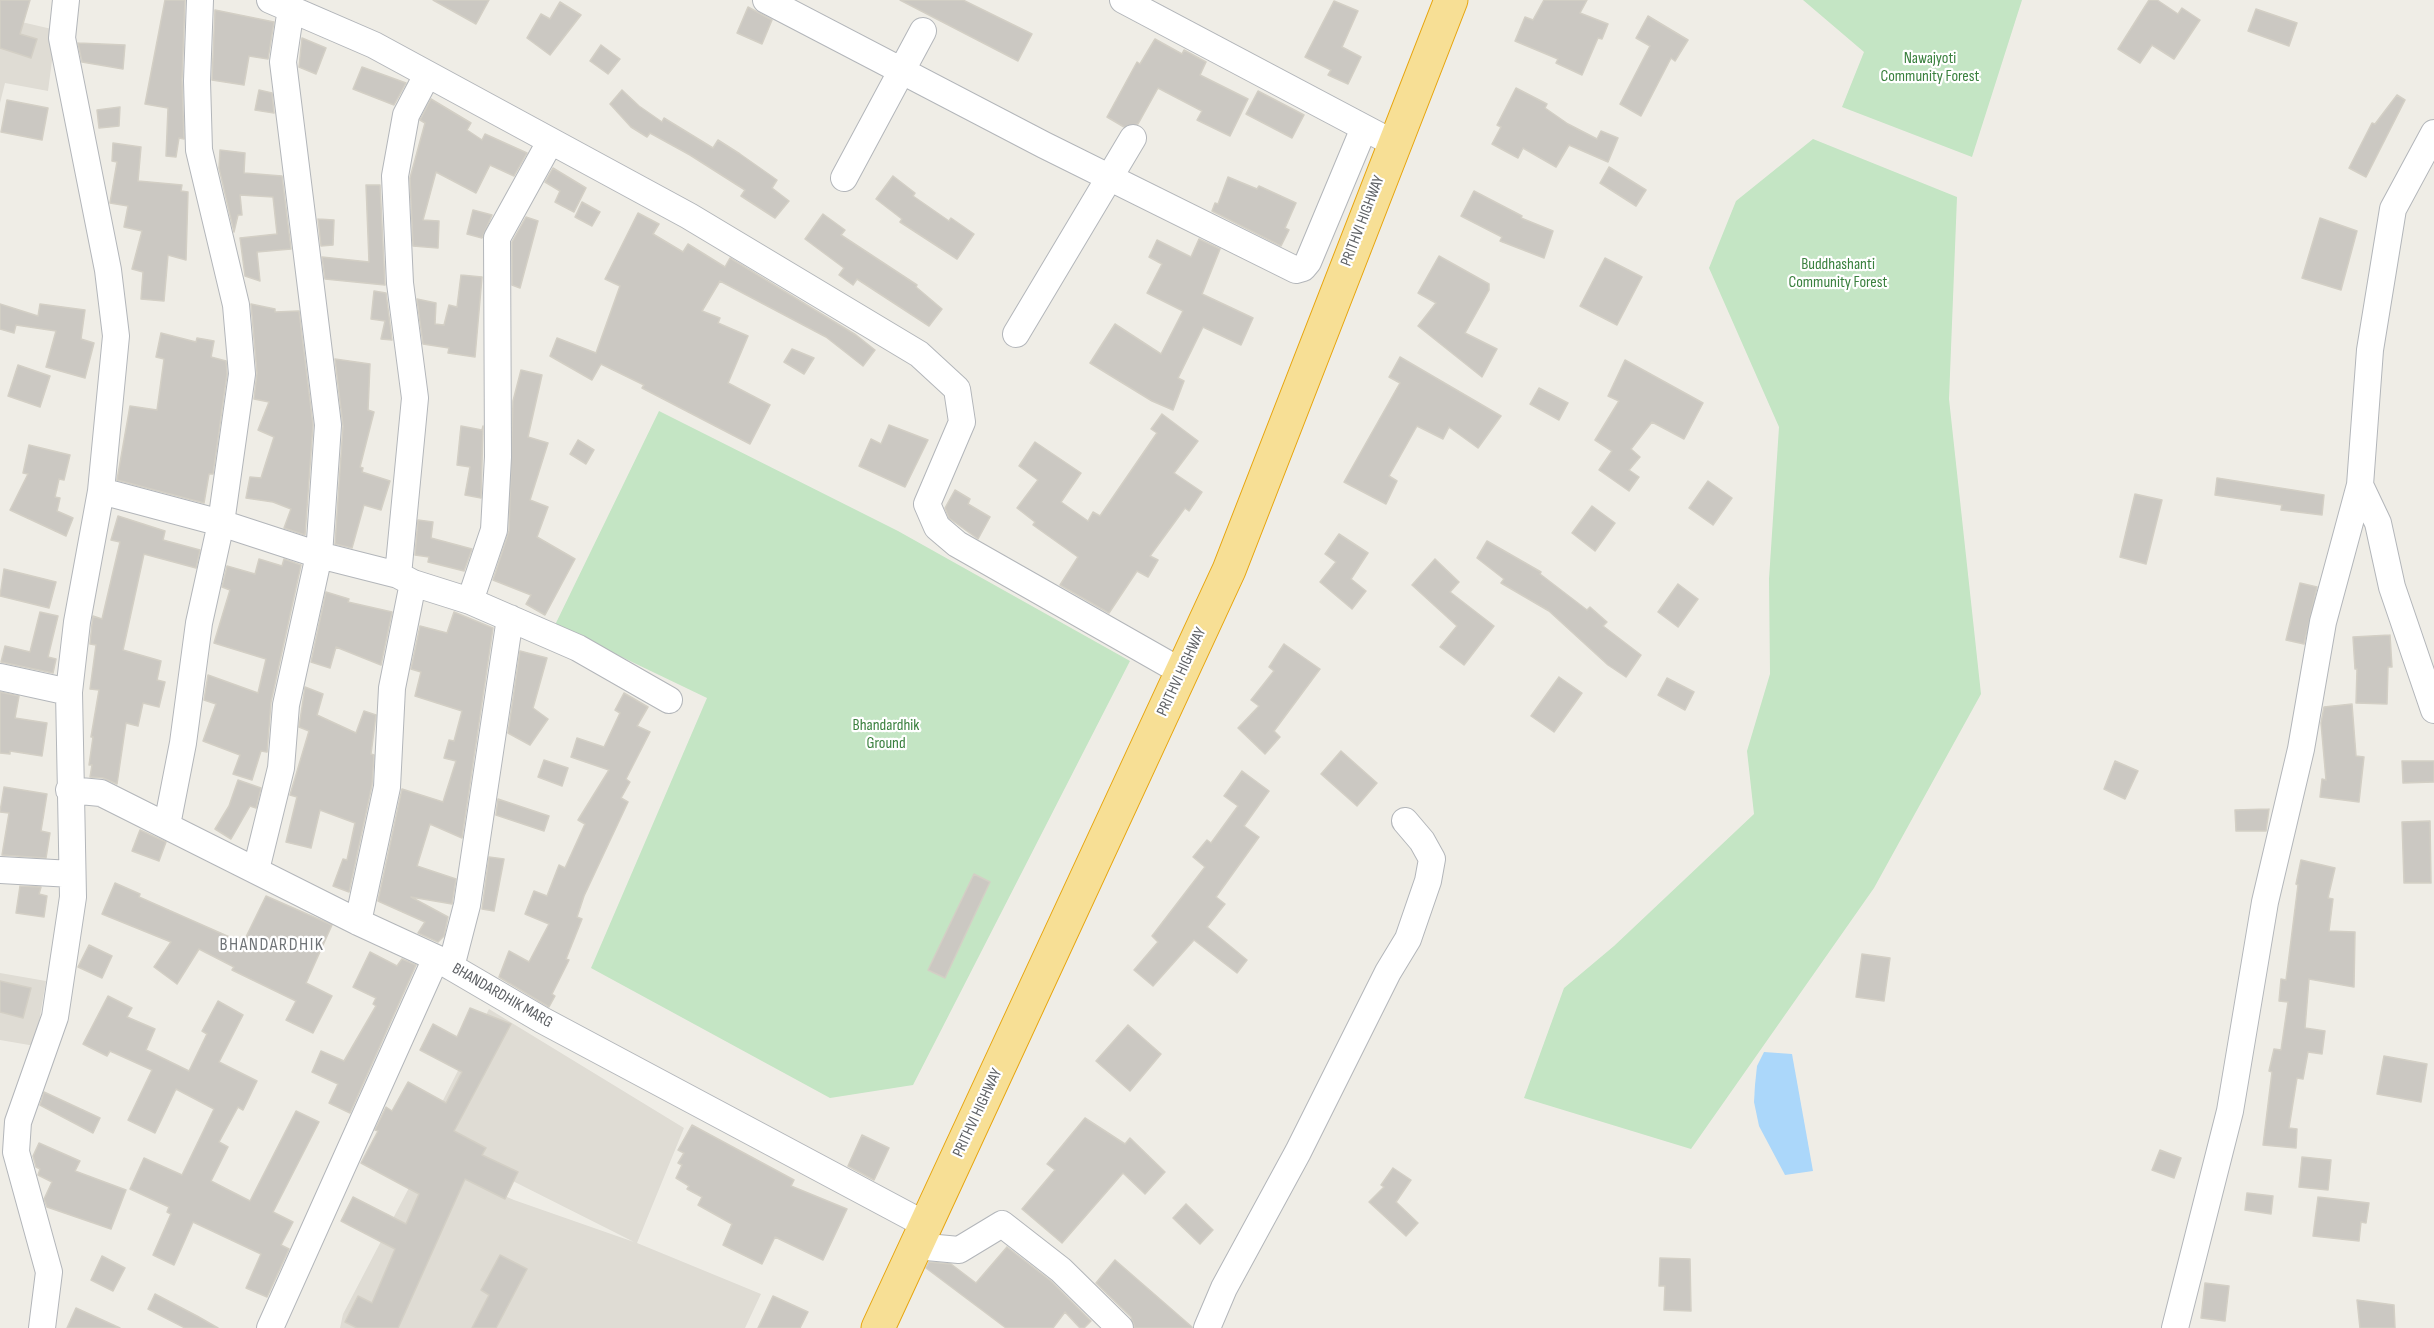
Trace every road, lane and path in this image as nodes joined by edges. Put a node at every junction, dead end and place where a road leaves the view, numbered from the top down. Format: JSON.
{"nodes":[{"id":1,"x":66,"y":0,"type":"edge"},
{"id":2,"x":200,"y":0,"type":"edge"},
{"id":3,"x":766,"y":0,"type":"edge"},
{"id":4,"x":1123,"y":0,"type":"edge"},
{"id":5,"x":1451,"y":0,"type":"edge"},
{"id":6,"x":280,"y":4,"type":"edge"},
{"id":7,"x":923,"y":31,"type":"dead end"},
{"id":8,"x":901,"y":72,"type":"junction"},
{"id":9,"x":427,"y":75,"type":"junction"},
{"id":10,"x":1364,"y":128,"type":"junction"},
{"id":11,"x":2434,"y":133,"type":"edge"},
{"id":12,"x":1133,"y":138,"type":"dead end"},
{"id":13,"x":550,"y":142,"type":"junction"},
{"id":14,"x":1393,"y":143,"type":"junction"},
{"id":15,"x":844,"y":178,"type":"dead end"},
{"id":16,"x":1110,"y":178,"type":"junction"},
{"id":17,"x":1016,"y":334,"type":"dead end"},
{"id":18,"x":2360,"y":485,"type":"junction"},
{"id":19,"x":101,"y":491,"type":"junction"},
{"id":20,"x":221,"y":523,"type":"junction"},
{"id":21,"x":319,"y":555,"type":"junction"},
{"id":22,"x":406,"y":579,"type":"junction"},
{"id":23,"x":470,"y":601,"type":"junction"},
{"id":24,"x":510,"y":618,"type":"junction"},
{"id":25,"x":1182,"y":672,"type":"junction"},
{"id":26,"x":0,"y":677,"type":"edge"},
{"id":27,"x":69,"y":692,"type":"junction"},
{"id":28,"x":669,"y":700,"type":"dead end"},
{"id":29,"x":2434,"y":710,"type":"edge"},
{"id":30,"x":69,"y":790,"type":"junction"},
{"id":31,"x":1405,"y":821,"type":"dead end"},
{"id":32,"x":167,"y":825,"type":"junction"},
{"id":33,"x":0,"y":870,"type":"edge"},
{"id":34,"x":256,"y":870,"type":"junction"},
{"id":35,"x":72,"y":874,"type":"junction"},
{"id":36,"x":358,"y":922,"type":"junction"},
{"id":37,"x":443,"y":963,"type":"junction"},
{"id":38,"x":921,"y":1236,"type":"junction"},
{"id":39,"x":42,"y":1328,"type":"edge"},
{"id":40,"x":270,"y":1328,"type":"edge"},
{"id":41,"x":878,"y":1328,"type":"edge"},
{"id":42,"x":1120,"y":1328,"type":"edge"},
{"id":43,"x":1207,"y":1328,"type":"edge"},
{"id":44,"x":2175,"y":1328,"type":"edge"}],
"edges":[{"from":1,"to":19,"type":"street"},
{"from":2,"to":20,"type":"street"},
{"from":3,"to":8,"type":"street"},
{"from":4,"to":10,"type":"street"},
{"from":5,"to":14,"type":"highway","name":"PRITHVI HIGHWAY"},
{"from":6,"to":9,"type":"street"},
{"from":6,"to":21,"type":"street"},
{"from":7,"to":8,"type":"street"},
{"from":8,"to":15,"type":"street"},
{"from":8,"to":16,"type":"street"},
{"from":9,"to":13,"type":"street"},
{"from":9,"to":22,"type":"street"},
{"from":10,"to":14,"type":"street"},
{"from":10,"to":16,"type":"street"},
{"from":11,"to":18,"type":"street"},
{"from":12,"to":16,"type":"street"},
{"from":13,"to":23,"type":"street"},
{"from":13,"to":25,"type":"street"},
{"from":14,"to":25,"type":"highway","name":"PRITHVI HIGHWAY"},
{"from":16,"to":17,"type":"street"},
{"from":18,"to":29,"type":"street"},
{"from":18,"to":44,"type":"street"},
{"from":19,"to":20,"type":"street"},
{"from":19,"to":27,"type":"street"},
{"from":20,"to":21,"type":"street"},
{"from":20,"to":32,"type":"street"},
{"from":21,"to":22,"type":"street"},
{"from":21,"to":34,"type":"street"},
{"from":22,"to":23,"type":"street"},
{"from":22,"to":36,"type":"street"},
{"from":23,"to":24,"type":"street"},
{"from":24,"to":28,"type":"street"},
{"from":24,"to":37,"type":"street"},
{"from":25,"to":38,"type":"highway","name":"PRITHVI HIGHWAY"},
{"from":26,"to":27,"type":"street"},
{"from":27,"to":30,"type":"street"},
{"from":30,"to":32,"type":"street","name":"BHANDARDHIK MARG"},
{"from":30,"to":35,"type":"street"},
{"from":31,"to":43,"type":"street"},
{"from":32,"to":34,"type":"street","name":"BHANDARDHIK MARG"},
{"from":33,"to":35,"type":"street"},
{"from":34,"to":36,"type":"street","name":"BHANDARDHIK MARG"},
{"from":35,"to":39,"type":"street"},
{"from":36,"to":37,"type":"street","name":"BHANDARDHIK MARG"},
{"from":37,"to":38,"type":"street","name":"BHANDARDHIK MARG"},
{"from":37,"to":40,"type":"street"},
{"from":38,"to":41,"type":"highway","name":"PRITHVI HIGHWAY"},
{"from":38,"to":42,"type":"street"}]}
